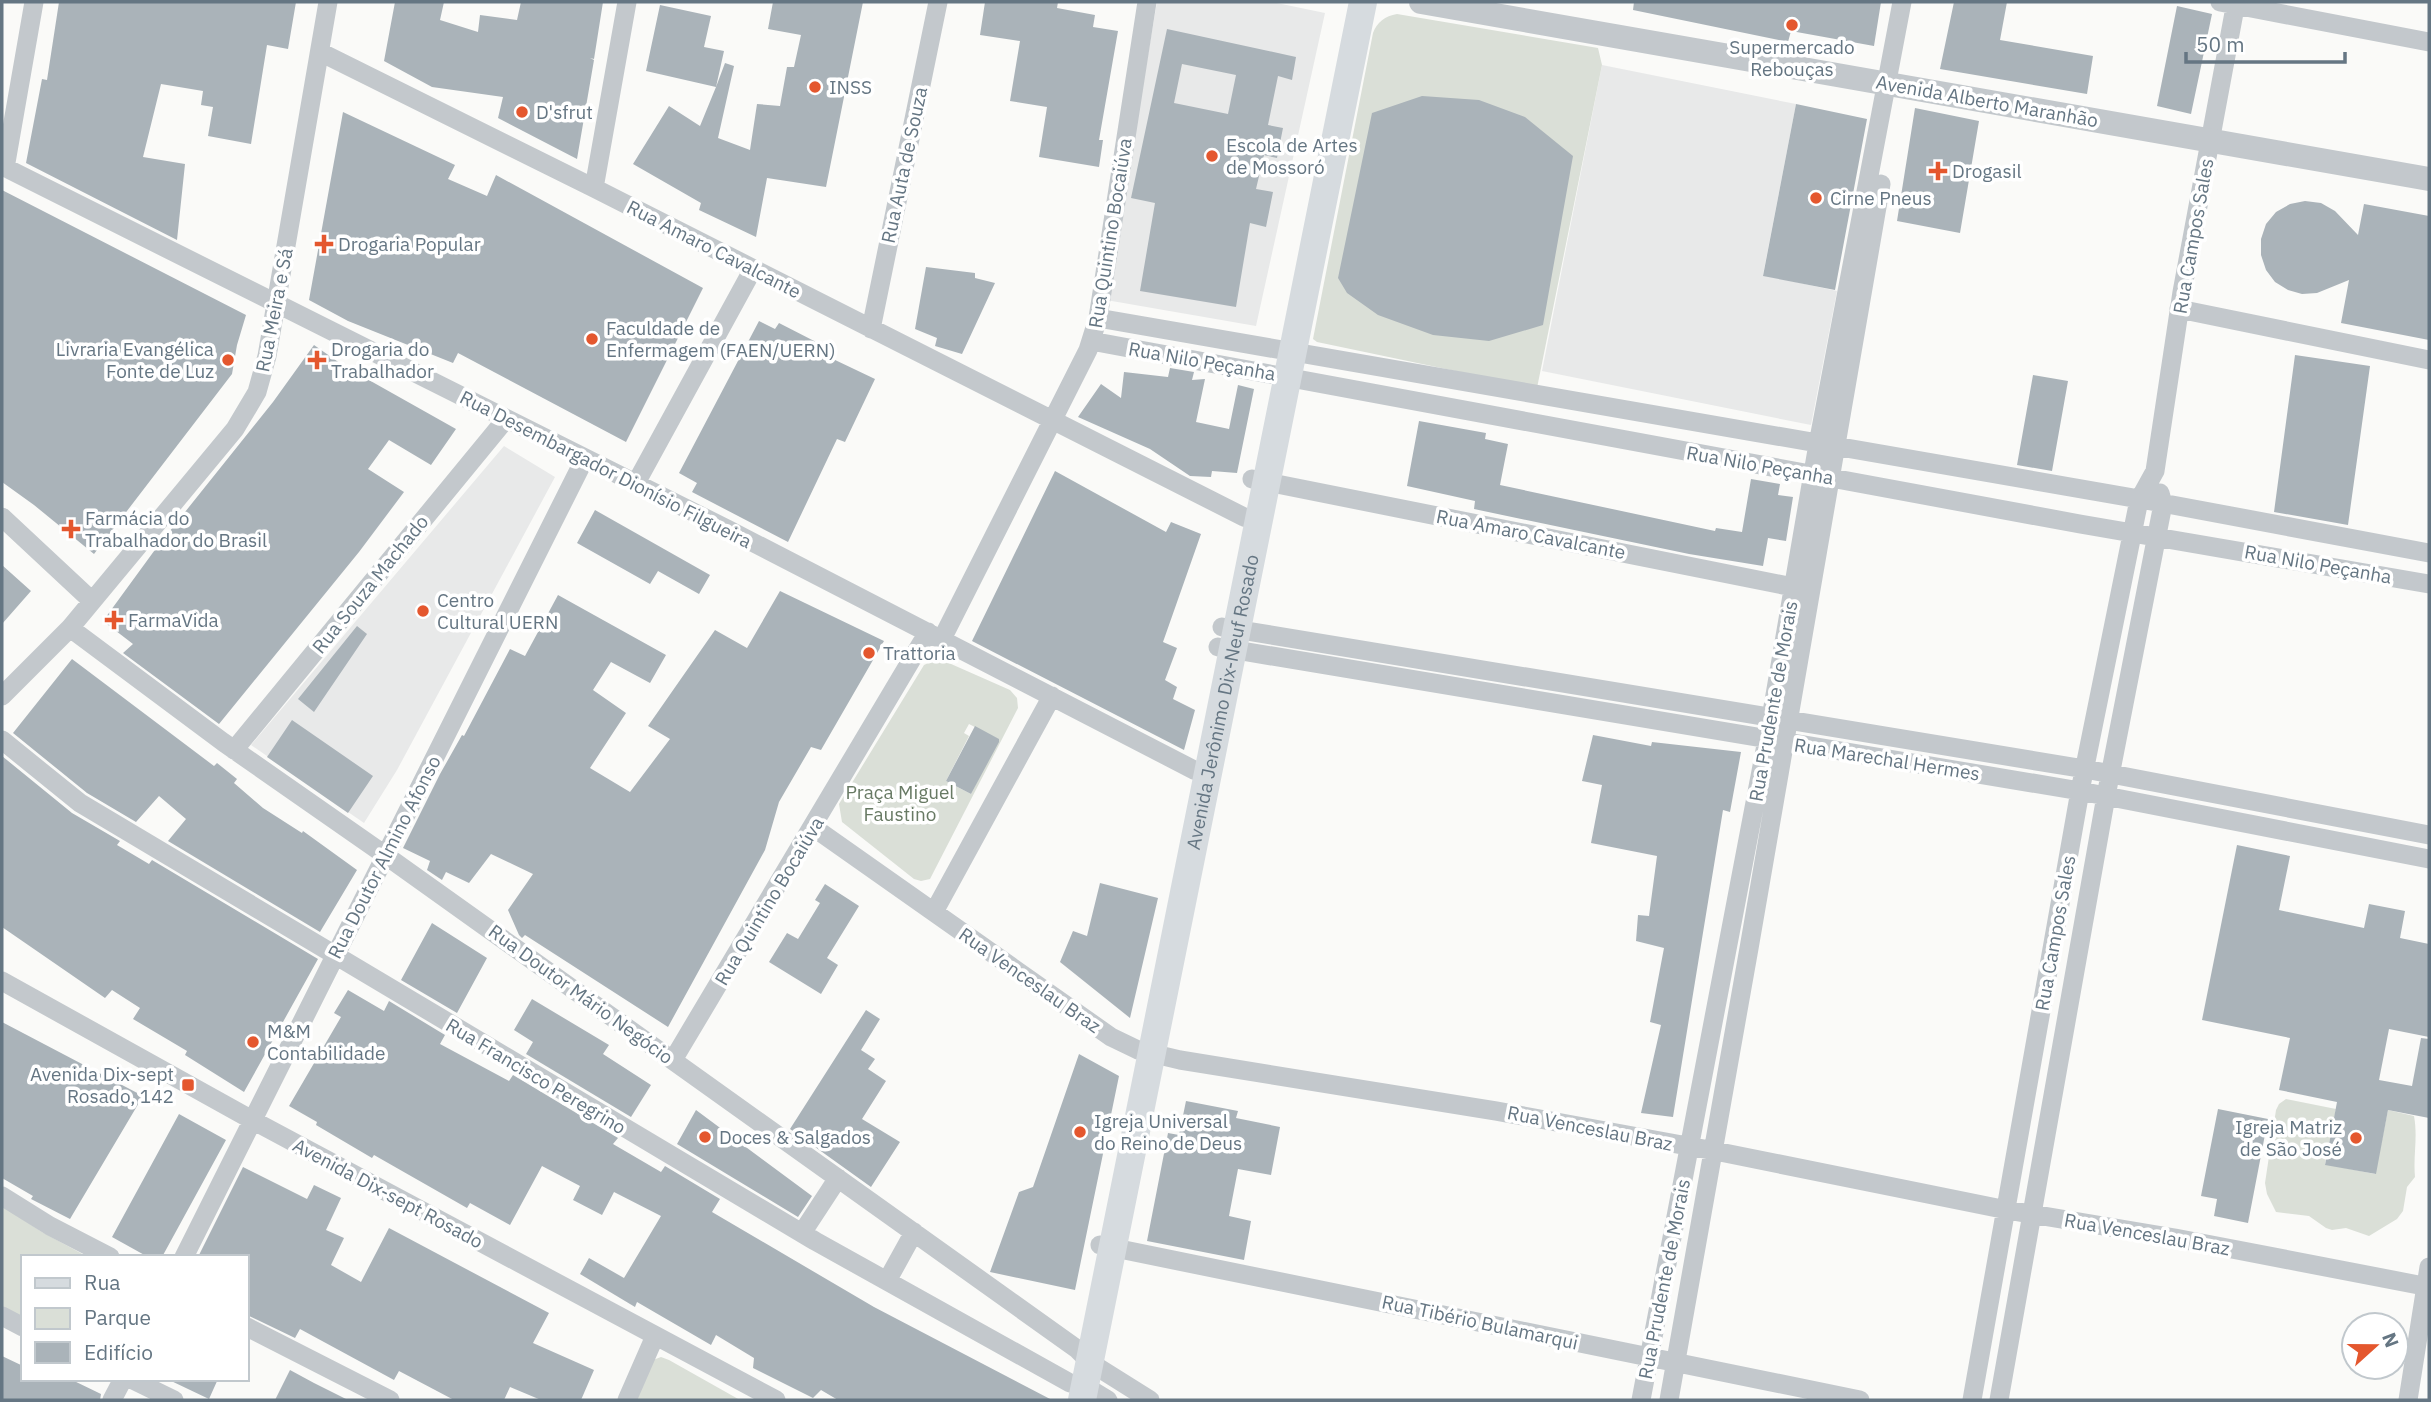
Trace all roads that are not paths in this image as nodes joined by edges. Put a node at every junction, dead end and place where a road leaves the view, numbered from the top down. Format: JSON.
{"nodes":[{"id":1,"x":34,"y":2,"type":"edge"},
{"id":2,"x":328,"y":2,"type":"edge"},
{"id":3,"x":627,"y":2,"type":"edge"},
{"id":4,"x":938,"y":2,"type":"edge"},
{"id":5,"x":1147,"y":2,"type":"edge"},
{"id":6,"x":1344,"y":2,"type":"edge"},
{"id":7,"x":1363,"y":2,"type":"edge"},
{"id":8,"x":1421,"y":2,"type":"edge"},
{"id":9,"x":1902,"y":2,"type":"edge"},
{"id":10,"x":1913,"y":2,"type":"edge"},
{"id":11,"x":2230,"y":3,"type":"edge"},
{"id":12,"x":2429,"y":41,"type":"edge"},
{"id":13,"x":320,"y":52,"type":"junction"},
{"id":14,"x":1893,"y":84,"type":"junction"},
{"id":15,"x":2210,"y":141,"type":"junction"},
{"id":16,"x":3,"y":167,"type":"edge"},
{"id":17,"x":2429,"y":179,"type":"edge"},
{"id":18,"x":594,"y":188,"type":"junction"},
{"id":19,"x":753,"y":269,"type":"junction"},
{"id":20,"x":276,"y":304,"type":"junction"},
{"id":21,"x":2179,"y":309,"type":"junction"},
{"id":22,"x":1098,"y":318,"type":"junction"},
{"id":23,"x":871,"y":329,"type":"junction"},
{"id":24,"x":1091,"y":341,"type":"junction"},
{"id":25,"x":2429,"y":360,"type":"edge"},
{"id":26,"x":1282,"y":363,"type":"junction"},
{"id":27,"x":506,"y":419,"type":"junction"},
{"id":28,"x":1053,"y":421,"type":"junction"},
{"id":29,"x":1827,"y":446,"type":"junction"},
{"id":30,"x":585,"y":458,"type":"junction"},
{"id":31,"x":2155,"y":471,"type":"junction"},
{"id":32,"x":1821,"y":476,"type":"junction"},
{"id":33,"x":1259,"y":480,"type":"junction"},
{"id":34,"x":636,"y":483,"type":"junction"},
{"id":35,"x":2139,"y":500,"type":"junction"},
{"id":36,"x":2163,"y":503,"type":"junction"},
{"id":37,"x":2,"y":517,"type":"edge"},
{"id":38,"x":1251,"y":519,"type":"junction"},
{"id":39,"x":2134,"y":532,"type":"junction"},
{"id":40,"x":2157,"y":536,"type":"junction"},
{"id":41,"x":2429,"y":553,"type":"edge"},
{"id":42,"x":2429,"y":584,"type":"edge"},
{"id":43,"x":1802,"y":589,"type":"junction"},
{"id":44,"x":92,"y":601,"type":"junction"},
{"id":45,"x":70,"y":628,"type":"junction"},
{"id":46,"x":935,"y":636,"type":"junction"},
{"id":47,"x":1227,"y":639,"type":"junction"},
{"id":48,"x":2,"y":696,"type":"edge"},
{"id":49,"x":1052,"y":696,"type":"junction"},
{"id":50,"x":1781,"y":718,"type":"junction"},
{"id":51,"x":2,"y":740,"type":"edge"},
{"id":52,"x":1776,"y":741,"type":"junction"},
{"id":53,"x":234,"y":750,"type":"junction"},
{"id":54,"x":2085,"y":769,"type":"junction"},
{"id":55,"x":1201,"y":772,"type":"junction"},
{"id":56,"x":2111,"y":774,"type":"junction"},
{"id":57,"x":2080,"y":791,"type":"junction"},
{"id":58,"x":2106,"y":796,"type":"junction"},
{"id":59,"x":813,"y":827,"type":"junction"},
{"id":60,"x":2429,"y":835,"type":"edge"},
{"id":61,"x":385,"y":855,"type":"junction"},
{"id":62,"x":2429,"y":859,"type":"edge"},
{"id":63,"x":934,"y":912,"type":"junction"},
{"id":64,"x":334,"y":955,"type":"junction"},
{"id":65,"x":2,"y":981,"type":"edge"},
{"id":66,"x":1146,"y":1052,"type":"junction"},
{"id":67,"x":673,"y":1060,"type":"junction"},
{"id":68,"x":251,"y":1120,"type":"junction"},
{"id":69,"x":1689,"y":1147,"type":"junction"},
{"id":70,"x":1715,"y":1151,"type":"junction"},
{"id":71,"x":838,"y":1178,"type":"junction"},
{"id":72,"x":2,"y":1196,"type":"edge"},
{"id":73,"x":2007,"y":1210,"type":"junction"},
{"id":74,"x":2033,"y":1214,"type":"junction"},
{"id":75,"x":914,"y":1232,"type":"junction"},
{"id":76,"x":802,"y":1233,"type":"junction"},
{"id":77,"x":1106,"y":1246,"type":"junction"},
{"id":78,"x":106,"y":1255,"type":"edge"},
{"id":79,"x":185,"y":1255,"type":"edge"},
{"id":80,"x":2428,"y":1280,"type":"edge"},
{"id":81,"x":887,"y":1281,"type":"junction"},
{"id":82,"x":2,"y":1316,"type":"edge"},
{"id":83,"x":21,"y":1325,"type":"edge"},
{"id":84,"x":248,"y":1328,"type":"edge"},
{"id":85,"x":654,"y":1336,"type":"junction"},
{"id":86,"x":1649,"y":1357,"type":"junction"},
{"id":87,"x":1676,"y":1362,"type":"junction"},
{"id":88,"x":122,"y":1381,"type":"edge"},
{"id":89,"x":135,"y":1381,"type":"edge"},
{"id":90,"x":1083,"y":1383,"type":"edge"},
{"id":91,"x":112,"y":1400,"type":"edge"},
{"id":92,"x":174,"y":1400,"type":"edge"},
{"id":93,"x":390,"y":1400,"type":"edge"},
{"id":94,"x":627,"y":1400,"type":"edge"},
{"id":95,"x":776,"y":1400,"type":"edge"},
{"id":96,"x":1150,"y":1400,"type":"edge"},
{"id":97,"x":1641,"y":1400,"type":"edge"},
{"id":98,"x":1669,"y":1400,"type":"edge"},
{"id":99,"x":1860,"y":1400,"type":"edge"},
{"id":100,"x":1972,"y":1400,"type":"edge"},
{"id":101,"x":1999,"y":1400,"type":"edge"},
{"id":102,"x":2408,"y":1400,"type":"edge"}],
"edges":[{"from":1,"to":16,"type":"street"},
{"from":2,"to":13,"type":"street","name":"Rua Meira e Sá"},
{"from":3,"to":18,"type":"street"},
{"from":4,"to":23,"type":"street","name":"Rua Auta de Souza"},
{"from":5,"to":22,"type":"street","name":"Rua Quintino Bocaiúva"},
{"from":6,"to":26,"type":"main road","name":"Avenida Jerônimo Dix-Neuf Rosado"},
{"from":7,"to":26,"type":"main road","name":"Avenida Jerônimo Dix-Neuf Rosado"},
{"from":8,"to":14,"type":"street","name":"Avenida Alberto Maranhão"},
{"from":9,"to":14,"type":"street","name":"Rua Prudente de Morais"},
{"from":10,"to":14,"type":"street","name":"Rua Prudente de Morais"},
{"from":11,"to":12,"type":"street"},
{"from":11,"to":15,"type":"street","name":"Rua Campos Sales"},
{"from":13,"to":18,"type":"street","name":"Rua Amaro Cavalcante"},
{"from":13,"to":20,"type":"street","name":"Rua Meira e Sá"},
{"from":14,"to":15,"type":"street","name":"Avenida Alberto Maranhão"},
{"from":14,"to":29,"type":"street","name":"Rua Prudente de Morais"},
{"from":15,"to":17,"type":"street","name":"Avenida Alberto Maranhão"},
{"from":15,"to":21,"type":"street","name":"Rua Campos Sales"},
{"from":16,"to":20,"type":"street","name":"Rua Desembargador Dionísio Filgueira"},
{"from":18,"to":19,"type":"street","name":"Rua Amaro Cavalcante"},
{"from":19,"to":23,"type":"street","name":"Rua Amaro Cavalcante"},
{"from":19,"to":34,"type":"street"},
{"from":20,"to":27,"type":"street","name":"Rua Desembargador Dionísio Filgueira"},
{"from":20,"to":44,"type":"street","name":"Rua Meira e Sá"},
{"from":21,"to":25,"type":"street"},
{"from":21,"to":31,"type":"street","name":"Rua Campos Sales"},
{"from":22,"to":24,"type":"street","name":"Rua Quintino Bocaiúva"},
{"from":22,"to":26,"type":"street","name":"Rua Nilo Peçanha"},
{"from":23,"to":28,"type":"street","name":"Rua Amaro Cavalcante"},
{"from":24,"to":26,"type":"street","name":"Rua Nilo Peçanha"},
{"from":24,"to":28,"type":"street","name":"Rua Quintino Bocaiúva"},
{"from":26,"to":29,"type":"street","name":"Rua Nilo Peçanha"},
{"from":26,"to":32,"type":"street","name":"Rua Nilo Peçanha"},
{"from":26,"to":33,"type":"main road","name":"Avenida Jerônimo Dix-Neuf Rosado"},
{"from":27,"to":30,"type":"street","name":"Rua Desembargador Dionísio Filgueira"},
{"from":27,"to":53,"type":"street","name":"Rua Souza Machado"},
{"from":28,"to":38,"type":"street","name":"Rua Amaro Cavalcante"},
{"from":28,"to":46,"type":"street","name":"Rua Quintino Bocaiúva"},
{"from":29,"to":32,"type":"street","name":"Rua Prudente de Morais"},
{"from":29,"to":35,"type":"street","name":"Rua Nilo Peçanha"},
{"from":30,"to":34,"type":"street","name":"Rua Desembargador Dionísio Filgueira"},
{"from":30,"to":61,"type":"street","name":"Rua Doutor Almino Afonso"},
{"from":31,"to":35,"type":"street","name":"Rua Campos Sales"},
{"from":31,"to":36,"type":"street","name":"Rua Campos Sales"},
{"from":32,"to":39,"type":"street","name":"Rua Nilo Peçanha"},
{"from":32,"to":43,"type":"street","name":"Rua Prudente de Morais"},
{"from":33,"to":38,"type":"main road","name":"Avenida Jerônimo Dix-Neuf Rosado"},
{"from":33,"to":43,"type":"street","name":"Rua Amaro Cavalcante"},
{"from":34,"to":46,"type":"street","name":"Rua Desembargador Dionísio Filgueira"},
{"from":35,"to":36,"type":"street","name":"Rua Nilo Peçanha"},
{"from":35,"to":39,"type":"street","name":"Rua Campos Sales"},
{"from":36,"to":40,"type":"street","name":"Rua Campos Sales"},
{"from":36,"to":41,"type":"street","name":"Rua Nilo Peçanha"},
{"from":37,"to":44,"type":"street"},
{"from":38,"to":47,"type":"main road","name":"Avenida Jerônimo Dix-Neuf Rosado"},
{"from":39,"to":40,"type":"street","name":"Rua Nilo Peçanha"},
{"from":39,"to":54,"type":"street","name":"Rua Campos Sales"},
{"from":40,"to":42,"type":"street","name":"Rua Nilo Peçanha"},
{"from":40,"to":56,"type":"street","name":"Rua Campos Sales"},
{"from":43,"to":50,"type":"street","name":"Rua Prudente de Morais"},
{"from":44,"to":45,"type":"street","name":"Rua Meira e Sá"},
{"from":45,"to":48,"type":"street","name":"Rua Meira e Sá"},
{"from":45,"to":53,"type":"street","name":"Rua Doutor Mário Negócio"},
{"from":46,"to":49,"type":"street","name":"Rua Desembargador Dionísio Filgueira"},
{"from":46,"to":59,"type":"street","name":"Rua Quintino Bocaiúva"},
{"from":47,"to":50,"type":"street","name":"Rua Marechal Hermes"},
{"from":47,"to":52,"type":"street","name":"Rua Marechal Hermes"},
{"from":47,"to":55,"type":"main road","name":"Avenida Jerônimo Dix-Neuf Rosado"},
{"from":49,"to":55,"type":"street","name":"Rua Desembargador Dionísio Filgueira"},
{"from":49,"to":63,"type":"street"},
{"from":50,"to":52,"type":"street","name":"Rua Prudente de Morais"},
{"from":50,"to":54,"type":"street","name":"Rua Marechal Hermes"},
{"from":51,"to":64,"type":"street","name":"Rua Francisco Peregrino"},
{"from":52,"to":57,"type":"street","name":"Rua Marechal Hermes"},
{"from":52,"to":69,"type":"street","name":"Rua Prudente de Morais"},
{"from":52,"to":70,"type":"street","name":"Rua Prudente de Morais"},
{"from":53,"to":61,"type":"street","name":"Rua Doutor Mário Negócio"},
{"from":54,"to":56,"type":"street","name":"Rua Marechal Hermes"},
{"from":54,"to":57,"type":"street","name":"Rua Campos Sales"},
{"from":55,"to":66,"type":"main road","name":"Avenida Jerônimo Dix-Neuf Rosado"},
{"from":56,"to":58,"type":"street","name":"Rua Campos Sales"},
{"from":56,"to":60,"type":"street","name":"Rua Marechal Hermes"},
{"from":57,"to":58,"type":"street","name":"Rua Marechal Hermes"},
{"from":57,"to":73,"type":"street","name":"Rua Campos Sales"},
{"from":58,"to":62,"type":"street","name":"Rua Marechal Hermes"},
{"from":58,"to":74,"type":"street","name":"Rua Campos Sales"},
{"from":59,"to":63,"type":"street","name":"Rua Venceslau Braz"},
{"from":59,"to":67,"type":"street","name":"Rua Quintino Bocaiúva"},
{"from":61,"to":64,"type":"street","name":"Rua Doutor Almino Afonso"},
{"from":61,"to":67,"type":"street","name":"Rua Doutor Mário Negócio"},
{"from":63,"to":66,"type":"street","name":"Rua Venceslau Braz"},
{"from":64,"to":68,"type":"street","name":"Rua Doutor Almino Afonso"},
{"from":64,"to":76,"type":"street","name":"Rua Francisco Peregrino"},
{"from":65,"to":68,"type":"street","name":"Avenida Dix-sept Rosado"},
{"from":66,"to":69,"type":"street","name":"Rua Venceslau Braz"},
{"from":66,"to":77,"type":"main road","name":"Avenida Jerônimo Dix-Neuf Rosado"},
{"from":67,"to":71,"type":"street","name":"Rua Doutor Mário Negócio"},
{"from":68,"to":79,"type":"street","name":"Rua Doutor Almino Afonso"},
{"from":68,"to":85,"type":"street","name":"Avenida Dix-sept Rosado"},
{"from":69,"to":70,"type":"street","name":"Rua Venceslau Braz"},
{"from":69,"to":86,"type":"street","name":"Rua Prudente de Morais"},
{"from":70,"to":73,"type":"street","name":"Rua Venceslau Braz"},
{"from":70,"to":87,"type":"street","name":"Rua Prudente de Morais"},
{"from":71,"to":75,"type":"street","name":"Rua Doutor Mário Negócio"},
{"from":71,"to":76,"type":"street"},
{"from":72,"to":78,"type":"street"},
{"from":73,"to":74,"type":"street","name":"Rua Venceslau Braz"},
{"from":73,"to":100,"type":"street","name":"Rua Campos Sales"},
{"from":74,"to":80,"type":"street","name":"Rua Venceslau Braz"},
{"from":74,"to":101,"type":"street","name":"Rua Campos Sales"},
{"from":75,"to":81,"type":"street"},
{"from":75,"to":90,"type":"street","name":"Rua Doutor Mário Negócio"},
{"from":76,"to":81,"type":"street","name":"Rua Francisco Peregrino"},
{"from":77,"to":86,"type":"street","name":"Rua Tibério Bulamarqui"},
{"from":77,"to":90,"type":"main road","name":"Avenida Jerônimo Dix-Neuf Rosado"},
{"from":80,"to":102,"type":"street"},
{"from":81,"to":90,"type":"street","name":"Rua Francisco Peregrino"},
{"from":82,"to":83,"type":"street"},
{"from":84,"to":93,"type":"street"},
{"from":85,"to":94,"type":"street"},
{"from":85,"to":95,"type":"street","name":"Avenida Dix-sept Rosado"},
{"from":86,"to":87,"type":"street","name":"Rua Tibério Bulamarqui"},
{"from":86,"to":97,"type":"street","name":"Rua Prudente de Morais"},
{"from":87,"to":98,"type":"street","name":"Rua Prudente de Morais"},
{"from":87,"to":99,"type":"street","name":"Rua Tibério Bulamarqui"},
{"from":88,"to":91,"type":"street"},
{"from":89,"to":92,"type":"street"},
{"from":90,"to":96,"type":"street"}]}
